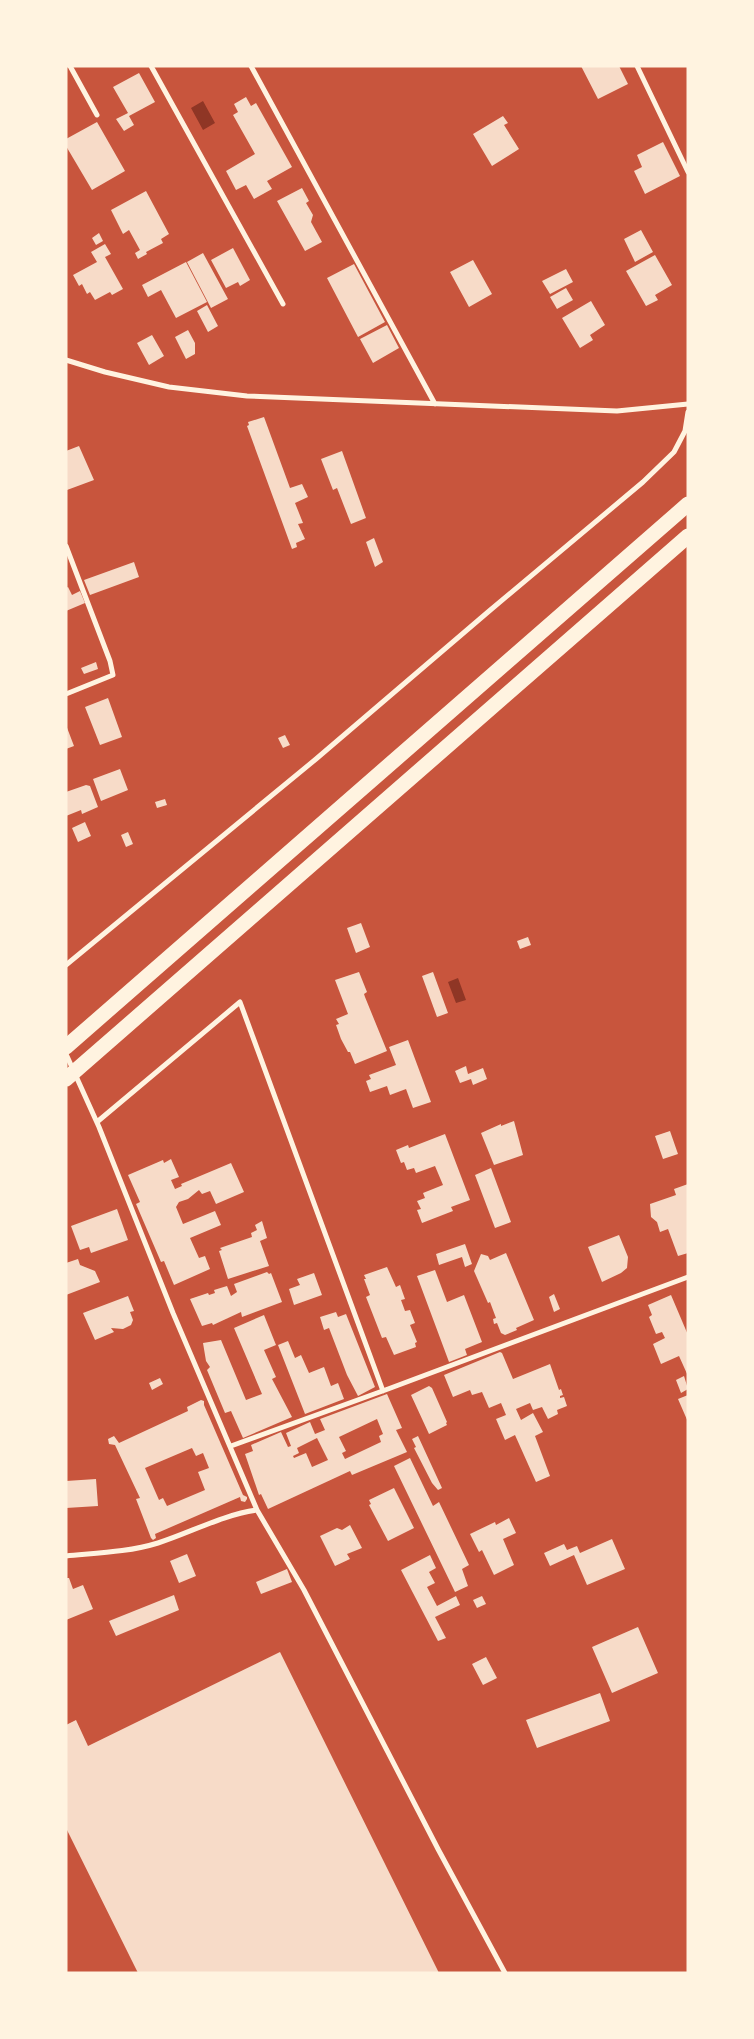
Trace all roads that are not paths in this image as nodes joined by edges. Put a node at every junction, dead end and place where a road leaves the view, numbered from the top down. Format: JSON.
{"nodes":[{"id":1,"x":70,"y":66,"type":"edge"},
{"id":2,"x":151,"y":66,"type":"edge"},
{"id":3,"x":251,"y":66,"type":"edge"},
{"id":4,"x":637,"y":66,"type":"edge"},
{"id":5,"x":97,"y":114,"type":"dead end"},
{"id":6,"x":688,"y":172,"type":"edge"},
{"id":7,"x":283,"y":304,"type":"dead end"},
{"id":8,"x":66,"y":360,"type":"edge"},
{"id":9,"x":435,"y":404,"type":"junction"},
{"id":10,"x":688,"y":404,"type":"edge"},
{"id":11,"x":688,"y":412,"type":"edge"},
{"id":12,"x":688,"y":504,"type":"edge"},
{"id":13,"x":688,"y":536,"type":"edge"},
{"id":14,"x":66,"y":546,"type":"edge"},
{"id":15,"x":66,"y":694,"type":"edge"},
{"id":16,"x":66,"y":965,"type":"edge"},
{"id":17,"x":66,"y":1047,"type":"edge"},
{"id":18,"x":66,"y":1054,"type":"edge"},
{"id":19,"x":66,"y":1079,"type":"edge"},
{"id":20,"x":97,"y":1122,"type":"junction"},
{"id":21,"x":688,"y":1276,"type":"edge"},
{"id":22,"x":383,"y":1391,"type":"junction"},
{"id":23,"x":231,"y":1446,"type":"junction"},
{"id":24,"x":257,"y":1510,"type":"junction"},
{"id":25,"x":66,"y":1556,"type":"edge"},
{"id":26,"x":505,"y":1973,"type":"edge"}],
"edges":[{"from":1,"to":5,"type":"street"},
{"from":2,"to":7,"type":"street"},
{"from":3,"to":9,"type":"street"},
{"from":4,"to":6,"type":"street"},
{"from":8,"to":9,"type":"street"},
{"from":9,"to":10,"type":"street"},
{"from":11,"to":16,"type":"street"},
{"from":12,"to":17,"type":"highway"},
{"from":13,"to":19,"type":"highway"},
{"from":14,"to":15,"type":"street"},
{"from":18,"to":20,"type":"street"},
{"from":20,"to":22,"type":"street"},
{"from":20,"to":23,"type":"street"},
{"from":21,"to":22,"type":"street"},
{"from":22,"to":23,"type":"street"},
{"from":23,"to":24,"type":"street"},
{"from":24,"to":25,"type":"street"},
{"from":24,"to":26,"type":"street"}]}
